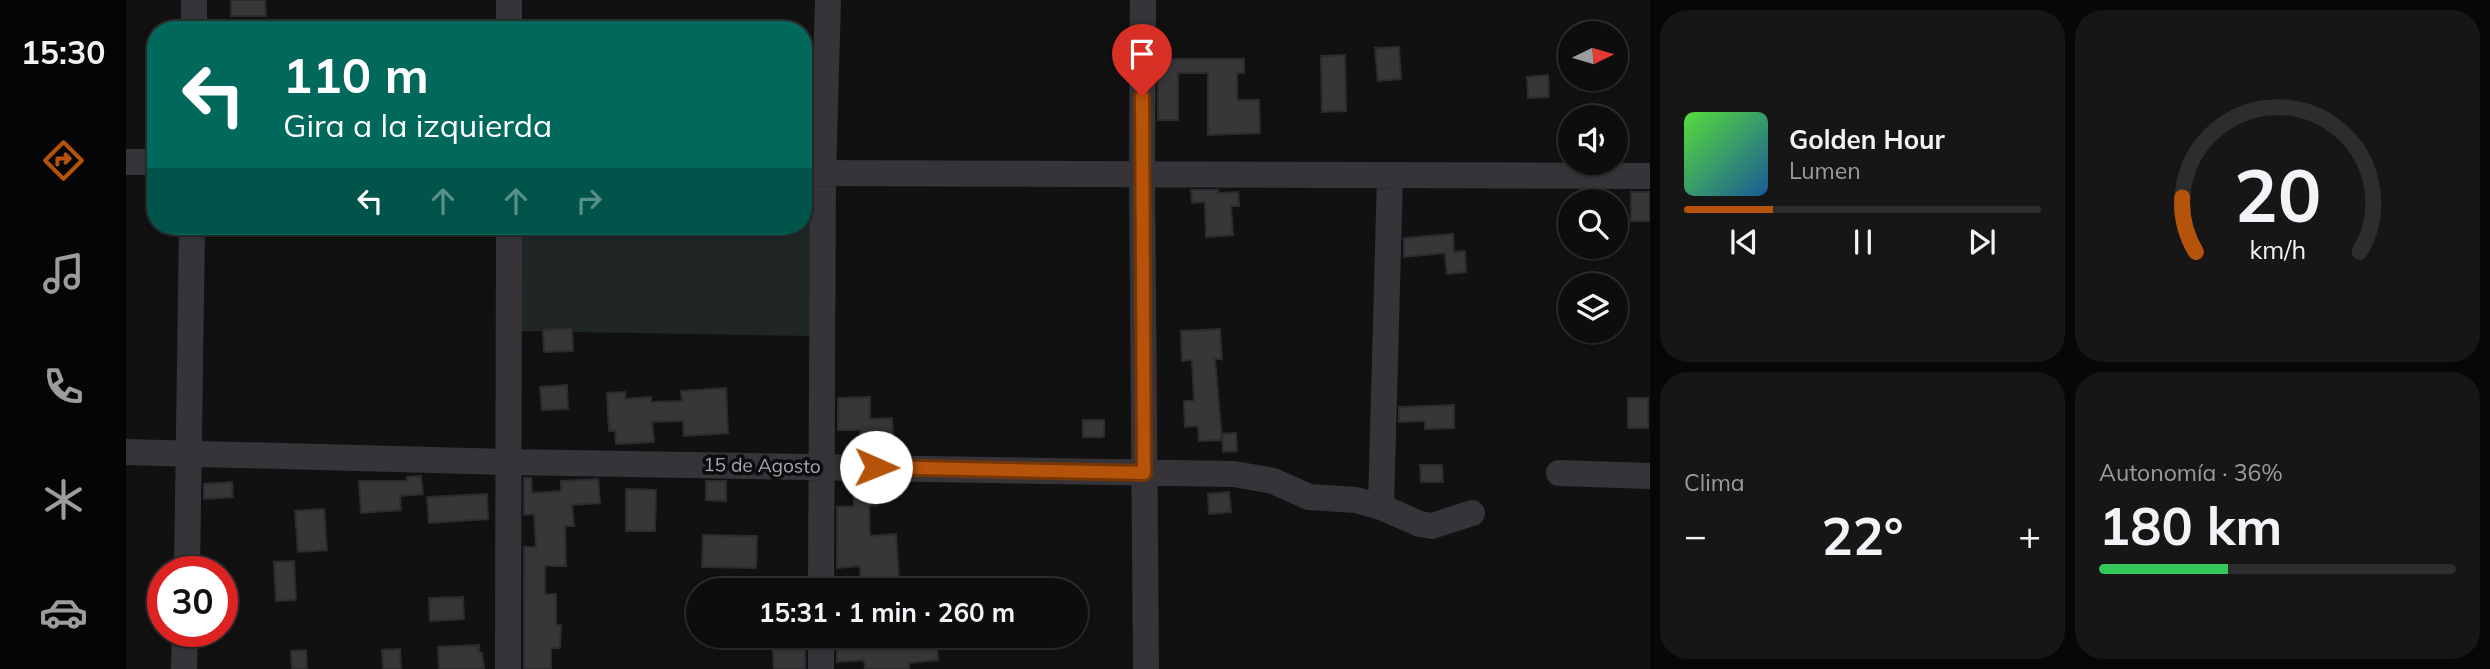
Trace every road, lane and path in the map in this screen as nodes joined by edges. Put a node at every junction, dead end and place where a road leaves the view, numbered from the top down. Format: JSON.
{"nodes":[{"id":1,"x":194,"y":0,"type":"edge"},
{"id":2,"x":509,"y":0,"type":"edge"},
{"id":3,"x":828,"y":0,"type":"edge"},
{"id":4,"x":1143,"y":0,"type":"edge"},
{"id":5,"x":194,"y":21,"type":"edge"},
{"id":6,"x":509,"y":21,"type":"edge"},
{"id":7,"x":126,"y":162,"type":"edge"},
{"id":8,"x":147,"y":162,"type":"edge"},
{"id":9,"x":813,"y":173,"type":"edge"},
{"id":10,"x":1142,"y":174,"type":"junction"},
{"id":11,"x":1390,"y":175,"type":"junction"},
{"id":12,"x":1650,"y":176,"type":"edge"},
{"id":13,"x":192,"y":235,"type":"edge"},
{"id":14,"x":509,"y":235,"type":"edge"},
{"id":15,"x":126,"y":452,"type":"edge"},
{"id":16,"x":190,"y":454,"type":"junction"},
{"id":17,"x":508,"y":463,"type":"junction"},
{"id":18,"x":822,"y":466,"type":"junction"},
{"id":19,"x":1144,"y":473,"type":"junction"},
{"id":20,"x":1559,"y":473,"type":"dead end"},
{"id":21,"x":1650,"y":476,"type":"edge"},
{"id":22,"x":1381,"y":507,"type":"junction"},
{"id":23,"x":1472,"y":513,"type":"dead end"},
{"id":24,"x":187,"y":556,"type":"edge"},
{"id":25,"x":821,"y":578,"type":"edge"},
{"id":26,"x":185,"y":647,"type":"edge"},
{"id":27,"x":821,"y":648,"type":"edge"},
{"id":28,"x":184,"y":669,"type":"edge"},
{"id":29,"x":508,"y":669,"type":"edge"},
{"id":30,"x":821,"y":669,"type":"edge"},
{"id":31,"x":1146,"y":669,"type":"edge"}],
"edges":[{"from":1,"to":5,"type":"street"},
{"from":2,"to":6,"type":"street"},
{"from":3,"to":9,"type":"street"},
{"from":4,"to":10,"type":"street"},
{"from":7,"to":8,"type":"street"},
{"from":9,"to":10,"type":"street"},
{"from":9,"to":18,"type":"street"},
{"from":10,"to":11,"type":"street"},
{"from":10,"to":19,"type":"street"},
{"from":11,"to":12,"type":"street"},
{"from":11,"to":22,"type":"street"},
{"from":13,"to":16,"type":"street"},
{"from":14,"to":17,"type":"street"},
{"from":15,"to":16,"type":"street","name":"15 de Agosto"},
{"from":16,"to":17,"type":"street","name":"15 de Agosto"},
{"from":16,"to":24,"type":"street"},
{"from":17,"to":18,"type":"street","name":"15 de Agosto"},
{"from":17,"to":29,"type":"street"},
{"from":18,"to":19,"type":"street","name":"15 de Agosto"},
{"from":18,"to":25,"type":"street"},
{"from":19,"to":22,"type":"street","name":"15 de Agosto"},
{"from":19,"to":31,"type":"street"},
{"from":20,"to":21,"type":"street"},
{"from":22,"to":23,"type":"street","name":"15 de Agosto"},
{"from":26,"to":28,"type":"street"},
{"from":27,"to":30,"type":"street"}]}
